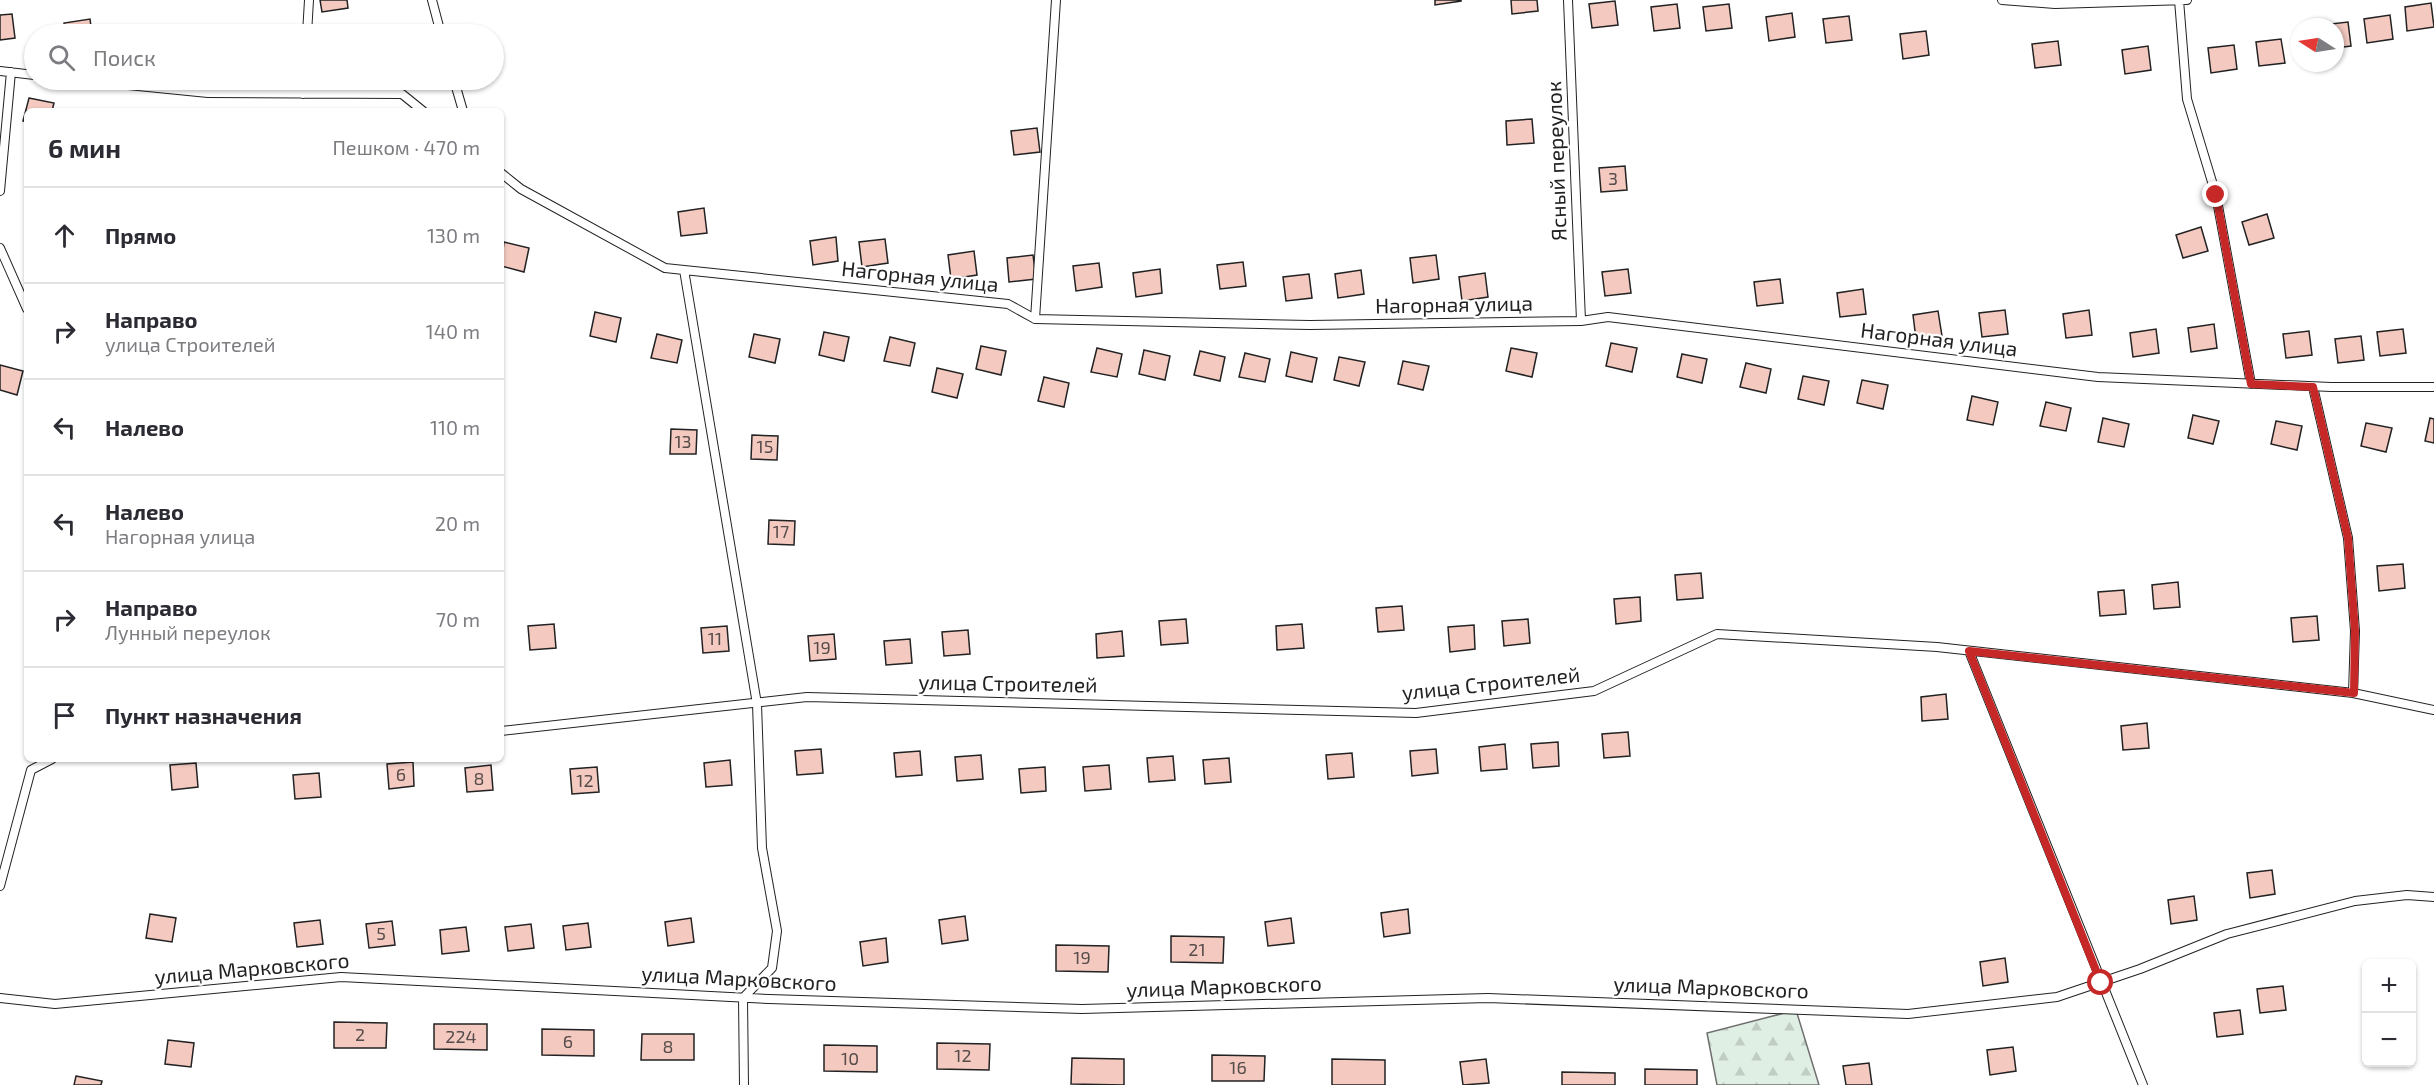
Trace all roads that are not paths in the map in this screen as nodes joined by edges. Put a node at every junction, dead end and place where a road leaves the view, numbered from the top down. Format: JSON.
{"nodes":[{"id":1,"x":309,"y":0,"type":"edge"},
{"id":2,"x":432,"y":0,"type":"edge"},
{"id":3,"x":1056,"y":0,"type":"edge"},
{"id":4,"x":1568,"y":0,"type":"edge"},
{"id":5,"x":2002,"y":0,"type":"edge"},
{"id":6,"x":2181,"y":0,"type":"edge"},
{"id":7,"x":308,"y":24,"type":"edge"},
{"id":8,"x":438,"y":24,"type":"edge"},
{"id":9,"x":0,"y":71,"type":"edge"},
{"id":10,"x":11,"y":72,"type":"junction"},
{"id":11,"x":24,"y":74,"type":"edge"},
{"id":12,"x":178,"y":90,"type":"edge"},
{"id":13,"x":303,"y":90,"type":"edge"},
{"id":14,"x":457,"y":90,"type":"edge"},
{"id":15,"x":303,"y":94,"type":"junction"},
{"id":16,"x":419,"y":108,"type":"edge"},
{"id":17,"x":462,"y":108,"type":"edge"},
{"id":18,"x":504,"y":175,"type":"edge"},
{"id":19,"x":0,"y":191,"type":"edge"},
{"id":20,"x":0,"y":248,"type":"edge"},
{"id":21,"x":684,"y":270,"type":"junction"},
{"id":22,"x":24,"y":302,"type":"edge"},
{"id":23,"x":1035,"y":319,"type":"junction"},
{"id":24,"x":1581,"y":321,"type":"junction"},
{"id":25,"x":2251,"y":384,"type":"junction"},
{"id":26,"x":2313,"y":387,"type":"junction"},
{"id":27,"x":2434,"y":387,"type":"edge"},
{"id":28,"x":1969,"y":651,"type":"junction"},
{"id":29,"x":2354,"y":693,"type":"junction"},
{"id":30,"x":757,"y":704,"type":"junction"},
{"id":31,"x":2434,"y":710,"type":"edge"},
{"id":32,"x":504,"y":731,"type":"edge"},
{"id":33,"x":46,"y":762,"type":"edge"},
{"id":34,"x":0,"y":886,"type":"edge"},
{"id":35,"x":2434,"y":897,"type":"edge"},
{"id":36,"x":2101,"y":983,"type":"junction"},
{"id":37,"x":0,"y":998,"type":"edge"},
{"id":38,"x":743,"y":998,"type":"junction"},
{"id":39,"x":744,"y":1085,"type":"edge"},
{"id":40,"x":2143,"y":1085,"type":"edge"}],
"edges":[{"from":1,"to":7,"type":"lane"},
{"from":2,"to":8,"type":"lane"},
{"from":3,"to":23,"type":"lane"},
{"from":4,"to":24,"type":"lane","name":"Ясный переулок"},
{"from":5,"to":6,"type":"lane"},
{"from":6,"to":25,"type":"lane"},
{"from":9,"to":10,"type":"lane"},
{"from":10,"to":11,"type":"lane"},
{"from":10,"to":19,"type":"lane"},
{"from":12,"to":15,"type":"lane"},
{"from":13,"to":15,"type":"lane"},
{"from":14,"to":17,"type":"lane"},
{"from":15,"to":16,"type":"lane"},
{"from":18,"to":21,"type":"lane","name":"Нагорная улица"},
{"from":20,"to":22,"type":"lane"},
{"from":21,"to":23,"type":"lane","name":"Нагорная улица"},
{"from":21,"to":30,"type":"lane"},
{"from":23,"to":24,"type":"lane","name":"Нагорная улица"},
{"from":24,"to":25,"type":"lane","name":"Нагорная улица"},
{"from":25,"to":26,"type":"lane","name":"Нагорная улица"},
{"from":26,"to":27,"type":"lane","name":"Нагорная улица"},
{"from":26,"to":29,"type":"lane"},
{"from":28,"to":29,"type":"lane","name":"улица Строителей"},
{"from":28,"to":30,"type":"lane","name":"улица Строителей"},
{"from":28,"to":36,"type":"lane"},
{"from":29,"to":31,"type":"lane","name":"улица Строителей"},
{"from":30,"to":32,"type":"lane","name":"улица Строителей"},
{"from":30,"to":38,"type":"lane"},
{"from":33,"to":34,"type":"lane"},
{"from":35,"to":36,"type":"lane","name":"улица Марковского"},
{"from":36,"to":38,"type":"lane","name":"улица Марковского"},
{"from":36,"to":40,"type":"lane"},
{"from":37,"to":38,"type":"lane","name":"улица Марковского"},
{"from":38,"to":39,"type":"lane"}]}
